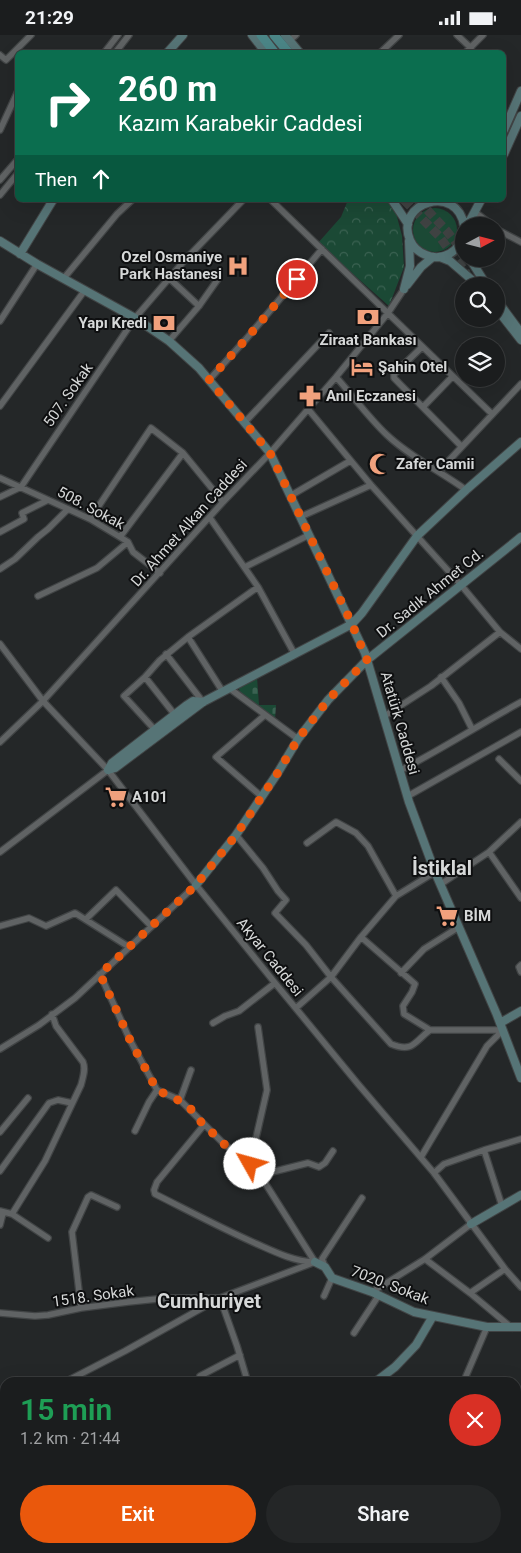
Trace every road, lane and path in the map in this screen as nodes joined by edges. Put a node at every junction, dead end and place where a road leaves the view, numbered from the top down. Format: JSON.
{"nodes":[{"id":1,"x":32,"y":35,"type":"edge"},
{"id":2,"x":118,"y":35,"type":"edge"},
{"id":3,"x":129,"y":35,"type":"edge"},
{"id":4,"x":182,"y":35,"type":"edge"},
{"id":5,"x":252,"y":35,"type":"edge"},
{"id":6,"x":261,"y":35,"type":"edge"},
{"id":7,"x":274,"y":35,"type":"edge"},
{"id":8,"x":296,"y":35,"type":"edge"},
{"id":9,"x":399,"y":35,"type":"edge"},
{"id":10,"x":457,"y":35,"type":"edge"},
{"id":11,"x":483,"y":35,"type":"edge"},
{"id":12,"x":287,"y":38,"type":"edge"},
{"id":13,"x":471,"y":48,"type":"junction"},
{"id":14,"x":18,"y":50,"type":"edge"},
{"id":15,"x":106,"y":50,"type":"edge"},
{"id":16,"x":117,"y":50,"type":"edge"},
{"id":17,"x":170,"y":50,"type":"edge"},
{"id":18,"x":264,"y":50,"type":"edge"},
{"id":19,"x":273,"y":50,"type":"edge"},
{"id":20,"x":286,"y":50,"type":"edge"},
{"id":21,"x":297,"y":50,"type":"edge"},
{"id":22,"x":383,"y":50,"type":"edge"},
{"id":23,"x":469,"y":50,"type":"edge"},
{"id":24,"x":15,"y":53,"type":"edge"},
{"id":25,"x":0,"y":55,"type":"edge"},
{"id":26,"x":521,"y":91,"type":"edge"},
{"id":27,"x":15,"y":98,"type":"edge"},
{"id":28,"x":521,"y":116,"type":"edge"},
{"id":29,"x":506,"y":125,"type":"edge"},
{"id":30,"x":0,"y":130,"type":"edge"},
{"id":31,"x":518,"y":132,"type":"edge"},
{"id":32,"x":506,"y":151,"type":"edge"},
{"id":33,"x":15,"y":162,"type":"edge"},
{"id":34,"x":15,"y":177,"type":"edge"},
{"id":35,"x":0,"y":180,"type":"edge"},
{"id":36,"x":0,"y":195,"type":"edge"},
{"id":37,"x":52,"y":202,"type":"edge"},
{"id":38,"x":130,"y":202,"type":"edge"},
{"id":39,"x":240,"y":202,"type":"edge"},
{"id":40,"x":273,"y":202,"type":"edge"},
{"id":41,"x":393,"y":202,"type":"edge"},
{"id":42,"x":428,"y":202,"type":"edge"},
{"id":43,"x":444,"y":202,"type":"edge"},
{"id":44,"x":480,"y":202,"type":"edge"},
{"id":45,"x":475,"y":212,"type":"junction"},
{"id":46,"x":461,"y":217,"type":"edge"},
{"id":47,"x":471,"y":217,"type":"edge"},
{"id":48,"x":481,"y":217,"type":"edge"},
{"id":49,"x":408,"y":224,"type":"junction"},
{"id":50,"x":505,"y":234,"type":"edge"},
{"id":51,"x":409,"y":236,"type":"junction"},
{"id":52,"x":0,"y":242,"type":"edge"},
{"id":53,"x":521,"y":242,"type":"edge"},
{"id":54,"x":322,"y":249,"type":"junction"},
{"id":55,"x":455,"y":250,"type":"edge"},
{"id":56,"x":20,"y":254,"type":"junction"},
{"id":57,"x":436,"y":257,"type":"junction"},
{"id":58,"x":36,"y":264,"type":"junction"},
{"id":59,"x":465,"y":267,"type":"edge"},
{"id":60,"x":463,"y":273,"type":"junction"},
{"id":61,"x":169,"y":277,"type":"junction"},
{"id":62,"x":468,"y":277,"type":"edge"},
{"id":63,"x":64,"y":278,"type":"junction"},
{"id":64,"x":218,"y":279,"type":"dead end"},
{"id":65,"x":404,"y":289,"type":"junction"},
{"id":66,"x":85,"y":290,"type":"junction"},
{"id":67,"x":199,"y":306,"type":"junction"},
{"id":68,"x":505,"y":311,"type":"edge"},
{"id":69,"x":388,"y":313,"type":"junction"},
{"id":70,"x":135,"y":318,"type":"junction"},
{"id":71,"x":505,"y":320,"type":"edge"},
{"id":72,"x":0,"y":321,"type":"edge"},
{"id":73,"x":329,"y":333,"type":"dead end"},
{"id":74,"x":521,"y":333,"type":"edge"},
{"id":75,"x":169,"y":341,"type":"junction"},
{"id":76,"x":521,"y":341,"type":"edge"},
{"id":77,"x":422,"y":347,"type":"junction"},
{"id":78,"x":336,"y":377,"type":"junction"},
{"id":79,"x":452,"y":377,"type":"junction"},
{"id":80,"x":209,"y":380,"type":"junction"},
{"id":81,"x":521,"y":384,"type":"edge"},
{"id":82,"x":0,"y":407,"type":"edge"},
{"id":83,"x":423,"y":407,"type":"junction"},
{"id":84,"x":308,"y":409,"type":"junction"},
{"id":85,"x":491,"y":413,"type":"junction"},
{"id":86,"x":245,"y":422,"type":"junction"},
{"id":87,"x":521,"y":442,"type":"edge"},
{"id":88,"x":461,"y":446,"type":"junction"},
{"id":89,"x":183,"y":453,"type":"junction"},
{"id":90,"x":270,"y":453,"type":"junction"},
{"id":91,"x":350,"y":461,"type":"junction"},
{"id":92,"x":439,"y":471,"type":"junction"},
{"id":93,"x":0,"y":478,"type":"edge"},
{"id":94,"x":371,"y":485,"type":"junction"},
{"id":95,"x":21,"y":487,"type":"junction"},
{"id":96,"x":466,"y":490,"type":"junction"},
{"id":97,"x":290,"y":496,"type":"junction"},
{"id":98,"x":0,"y":497,"type":"edge"},
{"id":99,"x":48,"y":500,"type":"junction"},
{"id":100,"x":224,"y":502,"type":"junction"},
{"id":101,"x":68,"y":509,"type":"junction"},
{"id":102,"x":300,"y":517,"type":"junction"},
{"id":103,"x":210,"y":518,"type":"junction"},
{"id":104,"x":90,"y":519,"type":"junction"},
{"id":105,"x":0,"y":532,"type":"edge"},
{"id":106,"x":309,"y":535,"type":"junction"},
{"id":107,"x":417,"y":536,"type":"junction"},
{"id":108,"x":120,"y":537,"type":"junction"},
{"id":109,"x":521,"y":537,"type":"edge"},
{"id":110,"x":128,"y":542,"type":"junction"},
{"id":111,"x":245,"y":567,"type":"junction"},
{"id":112,"x":0,"y":569,"type":"edge"},
{"id":113,"x":160,"y":573,"type":"junction"},
{"id":114,"x":462,"y":585,"type":"junction"},
{"id":115,"x":258,"y":587,"type":"junction"},
{"id":116,"x":38,"y":596,"type":"dead end"},
{"id":117,"x":352,"y":624,"type":"junction"},
{"id":118,"x":500,"y":631,"type":"junction"},
{"id":119,"x":188,"y":637,"type":"junction"},
{"id":120,"x":0,"y":644,"type":"edge"},
{"id":121,"x":521,"y":649,"type":"edge"},
{"id":122,"x":8,"y":653,"type":"junction"},
{"id":123,"x":294,"y":653,"type":"junction"},
{"id":124,"x":166,"y":654,"type":"junction"},
{"id":125,"x":0,"y":655,"type":"edge"},
{"id":126,"x":367,"y":660,"type":"junction"},
{"id":127,"x":145,"y":677,"type":"junction"},
{"id":128,"x":441,"y":677,"type":"junction"},
{"id":129,"x":226,"y":690,"type":"junction"},
{"id":130,"x":43,"y":701,"type":"junction"},
{"id":131,"x":521,"y":701,"type":"edge"},
{"id":132,"x":204,"y":702,"type":"junction"},
{"id":133,"x":175,"y":715,"type":"junction"},
{"id":134,"x":265,"y":715,"type":"junction"},
{"id":135,"x":383,"y":717,"type":"junction"},
{"id":136,"x":472,"y":729,"type":"junction"},
{"id":137,"x":155,"y":730,"type":"junction"},
{"id":138,"x":521,"y":732,"type":"edge"},
{"id":139,"x":298,"y":739,"type":"junction"},
{"id":140,"x":0,"y":742,"type":"edge"},
{"id":141,"x":499,"y":759,"type":"dead end"},
{"id":142,"x":108,"y":770,"type":"junction"},
{"id":143,"x":399,"y":771,"type":"junction"},
{"id":144,"x":521,"y":781,"type":"edge"},
{"id":145,"x":261,"y":796,"type":"junction"},
{"id":146,"x":408,"y":796,"type":"junction"},
{"id":147,"x":521,"y":822,"type":"edge"},
{"id":148,"x":236,"y":835,"type":"junction"},
{"id":149,"x":307,"y":843,"type":"dead end"},
{"id":150,"x":0,"y":852,"type":"edge"},
{"id":151,"x":489,"y":852,"type":"junction"},
{"id":152,"x":435,"y":872,"type":"junction"},
{"id":153,"x":441,"y":883,"type":"junction"},
{"id":154,"x":196,"y":885,"type":"junction"},
{"id":155,"x":396,"y":896,"type":"junction"},
{"id":156,"x":521,"y":897,"type":"edge"},
{"id":157,"x":86,"y":919,"type":"junction"},
{"id":158,"x":0,"y":926,"type":"edge"},
{"id":159,"x":152,"y":926,"type":"junction"},
{"id":160,"x":459,"y":927,"type":"junction"},
{"id":161,"x":360,"y":937,"type":"junction"},
{"id":162,"x":129,"y":947,"type":"junction"},
{"id":163,"x":521,"y":965,"type":"edge"},
{"id":164,"x":521,"y":971,"type":"edge"},
{"id":165,"x":401,"y":973,"type":"junction"},
{"id":166,"x":100,"y":974,"type":"junction"},
{"id":167,"x":331,"y":977,"type":"junction"},
{"id":168,"x":275,"y":983,"type":"junction"},
{"id":169,"x":296,"y":1008,"type":"junction"},
{"id":170,"x":521,"y":1011,"type":"edge"},
{"id":171,"x":52,"y":1015,"type":"junction"},
{"id":172,"x":213,"y":1023,"type":"dead end"},
{"id":173,"x":258,"y":1027,"type":"dead end"},
{"id":174,"x":502,"y":1028,"type":"junction"},
{"id":175,"x":430,"y":1030,"type":"junction"},
{"id":176,"x":0,"y":1049,"type":"edge"},
{"id":177,"x":191,"y":1070,"type":"dead end"},
{"id":178,"x":521,"y":1078,"type":"edge"},
{"id":179,"x":157,"y":1090,"type":"junction"},
{"id":180,"x":28,"y":1097,"type":"dead end"},
{"id":181,"x":180,"y":1101,"type":"junction"},
{"id":182,"x":72,"y":1103,"type":"junction"},
{"id":183,"x":204,"y":1125,"type":"junction"},
{"id":184,"x":1,"y":1130,"type":"edge"},
{"id":185,"x":135,"y":1131,"type":"dead end"},
{"id":186,"x":521,"y":1139,"type":"edge"},
{"id":187,"x":333,"y":1151,"type":"dead end"},
{"id":188,"x":484,"y":1151,"type":"junction"},
{"id":189,"x":421,"y":1157,"type":"junction"},
{"id":190,"x":250,"y":1164,"type":"junction"},
{"id":191,"x":0,"y":1171,"type":"edge"},
{"id":192,"x":434,"y":1173,"type":"junction"},
{"id":193,"x":260,"y":1175,"type":"junction"},
{"id":194,"x":521,"y":1195,"type":"edge"},
{"id":195,"x":362,"y":1198,"type":"dead end"},
{"id":196,"x":502,"y":1206,"type":"junction"},
{"id":197,"x":117,"y":1207,"type":"dead end"},
{"id":198,"x":2,"y":1212,"type":"edge"},
{"id":199,"x":12,"y":1214,"type":"junction"},
{"id":200,"x":471,"y":1224,"type":"junction"},
{"id":201,"x":0,"y":1225,"type":"edge"},
{"id":202,"x":48,"y":1238,"type":"dead end"},
{"id":203,"x":425,"y":1259,"type":"junction"},
{"id":204,"x":315,"y":1262,"type":"junction"},
{"id":205,"x":325,"y":1267,"type":"junction"},
{"id":206,"x":505,"y":1269,"type":"junction"},
{"id":207,"x":332,"y":1278,"type":"junction"},
{"id":208,"x":521,"y":1287,"type":"edge"},
{"id":209,"x":470,"y":1293,"type":"junction"},
{"id":210,"x":375,"y":1294,"type":"junction"},
{"id":211,"x":324,"y":1296,"type":"dead end"},
{"id":212,"x":220,"y":1298,"type":"junction"},
{"id":213,"x":81,"y":1308,"type":"junction"},
{"id":214,"x":0,"y":1313,"type":"edge"},
{"id":215,"x":433,"y":1317,"type":"junction"},
{"id":216,"x":488,"y":1327,"type":"junction"},
{"id":217,"x":521,"y":1327,"type":"edge"},
{"id":218,"x":512,"y":1328,"type":"junction"},
{"id":219,"x":354,"y":1333,"type":"dead end"},
{"id":220,"x":240,"y":1355,"type":"junction"},
{"id":221,"x":200,"y":1376,"type":"dead end"},
{"id":222,"x":75,"y":1377,"type":"edge"},
{"id":223,"x":245,"y":1377,"type":"edge"},
{"id":224,"x":382,"y":1377,"type":"edge"},
{"id":225,"x":467,"y":1377,"type":"edge"}],
"edges":[{"from":1,"to":14,"type":"street"},
{"from":2,"to":15,"type":"street"},
{"from":3,"to":16,"type":"street"},
{"from":4,"to":17,"type":"street"},
{"from":5,"to":18,"type":"street"},
{"from":6,"to":19,"type":"main road"},
{"from":7,"to":20,"type":"main road"},
{"from":8,"to":12,"type":"street"},
{"from":9,"to":22,"type":"street"},
{"from":10,"to":13,"type":"street"},
{"from":11,"to":13,"type":"street"},
{"from":12,"to":21,"type":"street"},
{"from":13,"to":23,"type":"street"},
{"from":24,"to":25,"type":"street"},
{"from":26,"to":29,"type":"street"},
{"from":27,"to":30,"type":"street"},
{"from":28,"to":31,"type":"street"},
{"from":31,"to":32,"type":"street"},
{"from":33,"to":35,"type":"street"},
{"from":34,"to":36,"type":"street"},
{"from":37,"to":56,"type":"street"},
{"from":38,"to":63,"type":"street"},
{"from":39,"to":61,"type":"street","name":"507. Sokak"},
{"from":40,"to":54,"type":"street"},
{"from":41,"to":49,"type":"street"},
{"from":42,"to":49,"type":"street"},
{"from":43,"to":46,"type":"street"},
{"from":44,"to":45,"type":"street"},
{"from":45,"to":47,"type":"street"},
{"from":45,"to":48,"type":"street"},
{"from":49,"to":51,"type":"street"},
{"from":50,"to":53,"type":"street"},
{"from":51,"to":57,"type":"street"},
{"from":51,"to":65,"type":"street"},
{"from":52,"to":56,"type":"street","name":"Atatürk Caddesi"},
{"from":54,"to":69,"type":"street"},
{"from":54,"to":80,"type":"street"},
{"from":55,"to":57,"type":"street"},
{"from":56,"to":58,"type":"street","name":"Atatürk Caddesi"},
{"from":57,"to":60,"type":"street"},
{"from":57,"to":65,"type":"street"},
{"from":58,"to":63,"type":"street","name":"Atatürk Caddesi"},
{"from":58,"to":72,"type":"street"},
{"from":59,"to":60,"type":"street"},
{"from":60,"to":62,"type":"street"},
{"from":61,"to":67,"type":"street"},
{"from":61,"to":70,"type":"street","name":"507. Sokak"},
{"from":63,"to":66,"type":"street","name":"Atatürk Caddesi"},
{"from":64,"to":67,"type":"street"},
{"from":65,"to":69,"type":"street","name":"Dr. Ahmet Alkan Caddesi"},
{"from":66,"to":70,"type":"street","name":"Atatürk Caddesi"},
{"from":66,"to":82,"type":"street"},
{"from":67,"to":75,"type":"street"},
{"from":68,"to":74,"type":"street"},
{"from":69,"to":77,"type":"street"},
{"from":69,"to":78,"type":"street","name":"Dr. Ahmet Alkan Caddesi"},
{"from":70,"to":75,"type":"street","name":"Atatürk Caddesi"},
{"from":70,"to":95,"type":"street","name":"507. Sokak"},
{"from":71,"to":76,"type":"street"},
{"from":73,"to":86,"type":"street"},
{"from":75,"to":80,"type":"street","name":"Atatürk Caddesi"},
{"from":77,"to":79,"type":"street"},
{"from":77,"to":83,"type":"street"},
{"from":78,"to":84,"type":"street","name":"Dr. Ahmet Alkan Caddesi"},
{"from":78,"to":92,"type":"street"},
{"from":79,"to":83,"type":"street"},
{"from":79,"to":85,"type":"street"},
{"from":80,"to":86,"type":"street","name":"Atatürk Caddesi"},
{"from":81,"to":85,"type":"street"},
{"from":83,"to":88,"type":"street"},
{"from":84,"to":90,"type":"street","name":"Dr. Ahmet Alkan Caddesi"},
{"from":84,"to":91,"type":"street"},
{"from":85,"to":88,"type":"street"},
{"from":86,"to":90,"type":"street","name":"Atatürk Caddesi"},
{"from":87,"to":96,"type":"street"},
{"from":88,"to":92,"type":"street"},
{"from":89,"to":100,"type":"street"},
{"from":89,"to":104,"type":"street"},
{"from":89,"to":108,"type":"street"},
{"from":90,"to":97,"type":"street","name":"Atatürk Caddesi"},
{"from":90,"to":100,"type":"street","name":"Dr. Ahmet Alkan Caddesi"},
{"from":91,"to":94,"type":"street"},
{"from":91,"to":97,"type":"street"},
{"from":92,"to":96,"type":"street"},
{"from":93,"to":95,"type":"street","name":"508. Sokak"},
{"from":94,"to":102,"type":"street"},
{"from":94,"to":107,"type":"street"},
{"from":95,"to":98,"type":"street"},
{"from":95,"to":99,"type":"street","name":"508. Sokak"},
{"from":96,"to":107,"type":"street"},
{"from":97,"to":102,"type":"street","name":"Atatürk Caddesi"},
{"from":99,"to":101,"type":"street","name":"508. Sokak"},
{"from":99,"to":105,"type":"street"},
{"from":100,"to":103,"type":"street","name":"Dr. Ahmet Alkan Caddesi"},
{"from":101,"to":104,"type":"street","name":"508. Sokak"},
{"from":101,"to":112,"type":"street"},
{"from":102,"to":106,"type":"street","name":"Atatürk Caddesi"},
{"from":103,"to":111,"type":"street"},
{"from":103,"to":113,"type":"street","name":"Dr. Ahmet Alkan Caddesi"},
{"from":104,"to":108,"type":"street","name":"508. Sokak"},
{"from":106,"to":111,"type":"street"},
{"from":106,"to":117,"type":"street","name":"Atatürk Caddesi"},
{"from":107,"to":114,"type":"street"},
{"from":107,"to":117,"type":"street"},
{"from":108,"to":110,"type":"street","name":"508. Sokak"},
{"from":109,"to":114,"type":"street","name":"Dr. Sadık Ahmet Cd."},
{"from":110,"to":113,"type":"street","name":"508. Sokak"},
{"from":110,"to":116,"type":"street"},
{"from":111,"to":115,"type":"street"},
{"from":113,"to":130,"type":"street","name":"Dr. Ahmet Alkan Caddesi"},
{"from":114,"to":118,"type":"street"},
{"from":114,"to":126,"type":"street","name":"Dr. Sadık Ahmet Cd."},
{"from":115,"to":119,"type":"street"},
{"from":115,"to":123,"type":"street"},
{"from":117,"to":123,"type":"street"},
{"from":117,"to":126,"type":"street","name":"Atatürk Caddesi"},
{"from":118,"to":121,"type":"street"},
{"from":118,"to":128,"type":"street"},
{"from":119,"to":124,"type":"street"},
{"from":119,"to":129,"type":"street"},
{"from":120,"to":122,"type":"street","name":"Akyar Caddesi"},
{"from":122,"to":125,"type":"street"},
{"from":122,"to":130,"type":"street","name":"Akyar Caddesi"},
{"from":123,"to":129,"type":"street"},
{"from":124,"to":127,"type":"street"},
{"from":124,"to":132,"type":"street"},
{"from":126,"to":135,"type":"street","name":"Atatürk Caddesi"},
{"from":126,"to":139,"type":"street","name":"Dr. Sadık Ahmet Cd."},
{"from":127,"to":133,"type":"street"},
{"from":127,"to":137,"type":"street"},
{"from":128,"to":135,"type":"street"},
{"from":128,"to":136,"type":"street"},
{"from":129,"to":132,"type":"street"},
{"from":129,"to":134,"type":"street"},
{"from":130,"to":140,"type":"street","name":"Dr. Ahmet Alkan Caddesi"},
{"from":130,"to":142,"type":"street","name":"Akyar Caddesi"},
{"from":131,"to":136,"type":"street"},
{"from":132,"to":133,"type":"street"},
{"from":132,"to":142,"type":"street"},
{"from":133,"to":137,"type":"street"},
{"from":134,"to":139,"type":"street"},
{"from":134,"to":145,"type":"street"},
{"from":135,"to":143,"type":"street","name":"Atatürk Caddesi"},
{"from":136,"to":143,"type":"street"},
{"from":137,"to":142,"type":"street"},
{"from":138,"to":146,"type":"street"},
{"from":139,"to":145,"type":"street","name":"Dr. Sadık Ahmet Cd."},
{"from":141,"to":144,"type":"street"},
{"from":142,"to":150,"type":"street"},
{"from":142,"to":154,"type":"street","name":"Akyar Caddesi"},
{"from":143,"to":146,"type":"street","name":"Atatürk Caddesi"},
{"from":145,"to":148,"type":"street","name":"Dr. Sadık Ahmet Cd."},
{"from":146,"to":152,"type":"street","name":"Atatürk Caddesi"},
{"from":147,"to":151,"type":"street"},
{"from":148,"to":154,"type":"street","name":"Dr. Sadık Ahmet Cd."},
{"from":148,"to":167,"type":"street"},
{"from":149,"to":155,"type":"street"},
{"from":151,"to":153,"type":"street"},
{"from":151,"to":156,"type":"street"},
{"from":152,"to":153,"type":"street","name":"Atatürk Caddesi"},
{"from":152,"to":155,"type":"street"},
{"from":153,"to":160,"type":"street","name":"Atatürk Caddesi"},
{"from":154,"to":159,"type":"street"},
{"from":154,"to":168,"type":"street","name":"Akyar Caddesi"},
{"from":155,"to":161,"type":"street"},
{"from":157,"to":158,"type":"street"},
{"from":157,"to":159,"type":"street"},
{"from":157,"to":162,"type":"street"},
{"from":159,"to":162,"type":"street"},
{"from":160,"to":165,"type":"street"},
{"from":160,"to":174,"type":"street","name":"Atatürk Caddesi"},
{"from":161,"to":165,"type":"street"},
{"from":161,"to":167,"type":"street"},
{"from":162,"to":166,"type":"street"},
{"from":163,"to":164,"type":"street"},
{"from":165,"to":175,"type":"street"},
{"from":166,"to":171,"type":"street"},
{"from":166,"to":179,"type":"street"},
{"from":167,"to":169,"type":"street"},
{"from":167,"to":175,"type":"street"},
{"from":168,"to":169,"type":"street","name":"Akyar Caddesi"},
{"from":168,"to":172,"type":"street"},
{"from":169,"to":189,"type":"street","name":"Akyar Caddesi"},
{"from":170,"to":174,"type":"street"},
{"from":171,"to":176,"type":"street"},
{"from":171,"to":182,"type":"street"},
{"from":173,"to":190,"type":"street"},
{"from":174,"to":175,"type":"street"},
{"from":174,"to":178,"type":"street","name":"Atatürk Caddesi"},
{"from":174,"to":189,"type":"street"},
{"from":177,"to":181,"type":"street"},
{"from":179,"to":181,"type":"street"},
{"from":179,"to":185,"type":"street"},
{"from":180,"to":184,"type":"street"},
{"from":181,"to":183,"type":"street"},
{"from":182,"to":191,"type":"street"},
{"from":182,"to":199,"type":"street"},
{"from":183,"to":190,"type":"street"},
{"from":183,"to":204,"type":"street"},
{"from":186,"to":188,"type":"street"},
{"from":187,"to":193,"type":"street"},
{"from":188,"to":192,"type":"street"},
{"from":188,"to":196,"type":"street"},
{"from":189,"to":192,"type":"street","name":"Akyar Caddesi"},
{"from":190,"to":193,"type":"street"},
{"from":192,"to":200,"type":"street","name":"Akyar Caddesi"},
{"from":193,"to":204,"type":"street"},
{"from":194,"to":196,"type":"street"},
{"from":195,"to":205,"type":"street"},
{"from":196,"to":200,"type":"street"},
{"from":197,"to":213,"type":"street"},
{"from":198,"to":199,"type":"street"},
{"from":198,"to":201,"type":"street"},
{"from":199,"to":202,"type":"street"},
{"from":200,"to":203,"type":"street"},
{"from":200,"to":206,"type":"street","name":"Akyar Caddesi"},
{"from":203,"to":209,"type":"street"},
{"from":203,"to":210,"type":"street"},
{"from":204,"to":205,"type":"street"},
{"from":204,"to":212,"type":"street"},
{"from":205,"to":207,"type":"street","name":"7020. Sokak"},
{"from":206,"to":208,"type":"street","name":"Akyar Caddesi"},
{"from":206,"to":209,"type":"street"},
{"from":207,"to":210,"type":"street","name":"7020. Sokak"},
{"from":207,"to":211,"type":"street"},
{"from":209,"to":218,"type":"street"},
{"from":210,"to":215,"type":"street","name":"7020. Sokak"},
{"from":210,"to":219,"type":"street"},
{"from":212,"to":213,"type":"street","name":"1518. Sokak"},
{"from":212,"to":220,"type":"street"},
{"from":212,"to":222,"type":"street"},
{"from":213,"to":214,"type":"street","name":"1518. Sokak"},
{"from":215,"to":216,"type":"street","name":"7020. Sokak"},
{"from":215,"to":224,"type":"street"},
{"from":216,"to":218,"type":"street","name":"7020. Sokak"},
{"from":216,"to":225,"type":"street"},
{"from":217,"to":218,"type":"street","name":"7020. Sokak"},
{"from":220,"to":221,"type":"street"},
{"from":220,"to":223,"type":"street"}]}
